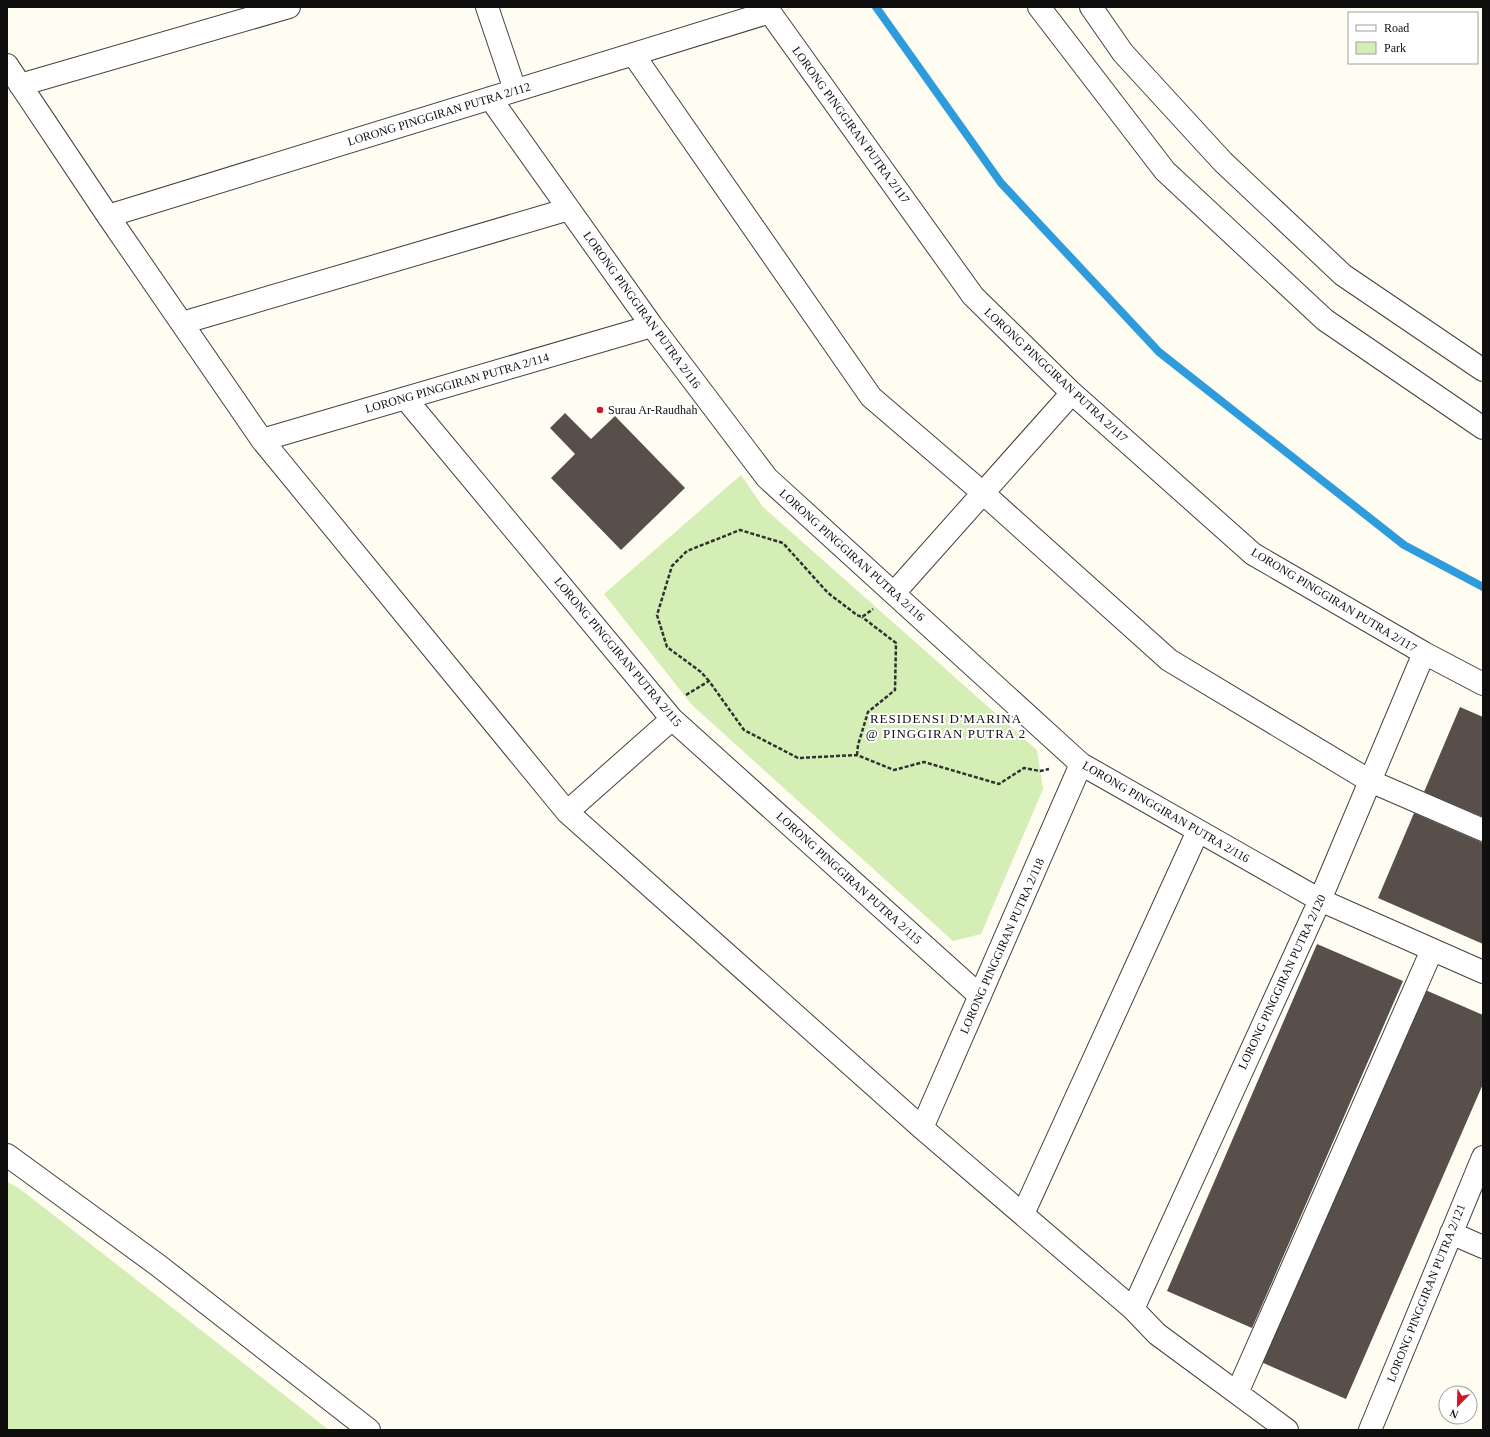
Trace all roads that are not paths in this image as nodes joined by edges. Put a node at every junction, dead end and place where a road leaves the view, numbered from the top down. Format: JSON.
{"nodes":[{"id":1,"x":288,"y":7,"type":"edge"},
{"id":2,"x":487,"y":7,"type":"edge"},
{"id":3,"x":1039,"y":7,"type":"edge"},
{"id":4,"x":1091,"y":7,"type":"edge"},
{"id":5,"x":768,"y":9,"type":"edge"},
{"id":6,"x":633,"y":54,"type":"junction"},
{"id":7,"x":7,"y":65,"type":"edge"},
{"id":8,"x":20,"y":85,"type":"junction"},
{"id":9,"x":515,"y":90,"type":"junction"},
{"id":10,"x":490,"y":98,"type":"junction"},
{"id":11,"x":569,"y":209,"type":"junction"},
{"id":12,"x":108,"y":216,"type":"junction"},
{"id":13,"x":182,"y":323,"type":"junction"},
{"id":14,"x":652,"y":326,"type":"junction"},
{"id":15,"x":1483,"y":370,"type":"edge"},
{"id":16,"x":1072,"y":393,"type":"junction"},
{"id":17,"x":405,"y":398,"type":"junction"},
{"id":18,"x":1483,"y":428,"type":"edge"},
{"id":19,"x":262,"y":440,"type":"junction"},
{"id":20,"x":983,"y":493,"type":"junction"},
{"id":21,"x":894,"y":593,"type":"junction"},
{"id":22,"x":1424,"y":653,"type":"junction"},
{"id":23,"x":1483,"y":684,"type":"edge"},
{"id":24,"x":668,"y":714,"type":"junction"},
{"id":25,"x":1081,"y":764,"type":"junction"},
{"id":26,"x":1370,"y":781,"type":"junction"},
{"id":27,"x":567,"y":812,"type":"junction"},
{"id":28,"x":1483,"y":830,"type":"edge"},
{"id":29,"x":1198,"y":831,"type":"junction"},
{"id":30,"x":1320,"y":900,"type":"junction"},
{"id":31,"x":1432,"y":950,"type":"junction"},
{"id":32,"x":1483,"y":972,"type":"edge"},
{"id":33,"x":980,"y":996,"type":"junction"},
{"id":34,"x":922,"y":1128,"type":"junction"},
{"id":35,"x":7,"y":1155,"type":"edge"},
{"id":36,"x":1483,"y":1157,"type":"edge"},
{"id":37,"x":1023,"y":1214,"type":"junction"},
{"id":38,"x":1451,"y":1233,"type":"junction"},
{"id":39,"x":1483,"y":1247,"type":"edge"},
{"id":40,"x":1133,"y":1308,"type":"junction"},
{"id":41,"x":1237,"y":1393,"type":"junction"},
{"id":42,"x":369,"y":1430,"type":"edge"},
{"id":43,"x":1287,"y":1430,"type":"edge"},
{"id":44,"x":1370,"y":1430,"type":"edge"}],
"edges":[{"from":1,"to":8,"type":"street"},
{"from":2,"to":9,"type":"street"},
{"from":3,"to":18,"type":"street"},
{"from":4,"to":15,"type":"street"},
{"from":5,"to":6,"type":"street","name":"LORONG PINGGIRAN PUTRA 2/112"},
{"from":5,"to":16,"type":"street","name":"LORONG PINGGIRAN PUTRA 2/117"},
{"from":6,"to":9,"type":"street","name":"LORONG PINGGIRAN PUTRA 2/112"},
{"from":6,"to":20,"type":"street"},
{"from":7,"to":8,"type":"street"},
{"from":8,"to":12,"type":"street"},
{"from":9,"to":10,"type":"street","name":"LORONG PINGGIRAN PUTRA 2/112"},
{"from":10,"to":11,"type":"street","name":"LORONG PINGGIRAN PUTRA 2/116"},
{"from":10,"to":12,"type":"street","name":"LORONG PINGGIRAN PUTRA 2/112"},
{"from":11,"to":13,"type":"street"},
{"from":11,"to":14,"type":"street","name":"LORONG PINGGIRAN PUTRA 2/116"},
{"from":12,"to":13,"type":"street"},
{"from":13,"to":19,"type":"street"},
{"from":14,"to":17,"type":"street","name":"LORONG PINGGIRAN PUTRA 2/114"},
{"from":14,"to":21,"type":"street","name":"LORONG PINGGIRAN PUTRA 2/116"},
{"from":16,"to":20,"type":"street"},
{"from":16,"to":22,"type":"street","name":"LORONG PINGGIRAN PUTRA 2/117"},
{"from":17,"to":19,"type":"street","name":"LORONG PINGGIRAN PUTRA 2/114"},
{"from":17,"to":24,"type":"street","name":"LORONG PINGGIRAN PUTRA 2/115"},
{"from":19,"to":27,"type":"street"},
{"from":20,"to":21,"type":"street"},
{"from":20,"to":26,"type":"street"},
{"from":21,"to":25,"type":"street","name":"LORONG PINGGIRAN PUTRA 2/116"},
{"from":22,"to":23,"type":"street","name":"LORONG PINGGIRAN PUTRA 2/117"},
{"from":22,"to":26,"type":"street","name":"LORONG PINGGIRAN PUTRA 2/120"},
{"from":24,"to":27,"type":"street"},
{"from":24,"to":33,"type":"street","name":"LORONG PINGGIRAN PUTRA 2/115"},
{"from":25,"to":29,"type":"street","name":"LORONG PINGGIRAN PUTRA 2/116"},
{"from":25,"to":33,"type":"street","name":"LORONG PINGGIRAN PUTRA 2/118"},
{"from":26,"to":28,"type":"street"},
{"from":26,"to":30,"type":"street","name":"LORONG PINGGIRAN PUTRA 2/120"},
{"from":27,"to":34,"type":"street"},
{"from":29,"to":30,"type":"street","name":"LORONG PINGGIRAN PUTRA 2/116"},
{"from":29,"to":37,"type":"street"},
{"from":30,"to":31,"type":"street","name":"LORONG PINGGIRAN PUTRA 2/116"},
{"from":30,"to":40,"type":"street","name":"LORONG PINGGIRAN PUTRA 2/120"},
{"from":31,"to":32,"type":"street","name":"LORONG PINGGIRAN PUTRA 2/116"},
{"from":31,"to":41,"type":"street"},
{"from":33,"to":34,"type":"street","name":"LORONG PINGGIRAN PUTRA 2/118"},
{"from":34,"to":37,"type":"street"},
{"from":35,"to":42,"type":"street"},
{"from":36,"to":38,"type":"street","name":"LORONG PINGGIRAN PUTRA 2/121"},
{"from":37,"to":40,"type":"street"},
{"from":38,"to":39,"type":"street"},
{"from":38,"to":44,"type":"street","name":"LORONG PINGGIRAN PUTRA 2/121"},
{"from":40,"to":41,"type":"street"},
{"from":41,"to":43,"type":"street"}]}
